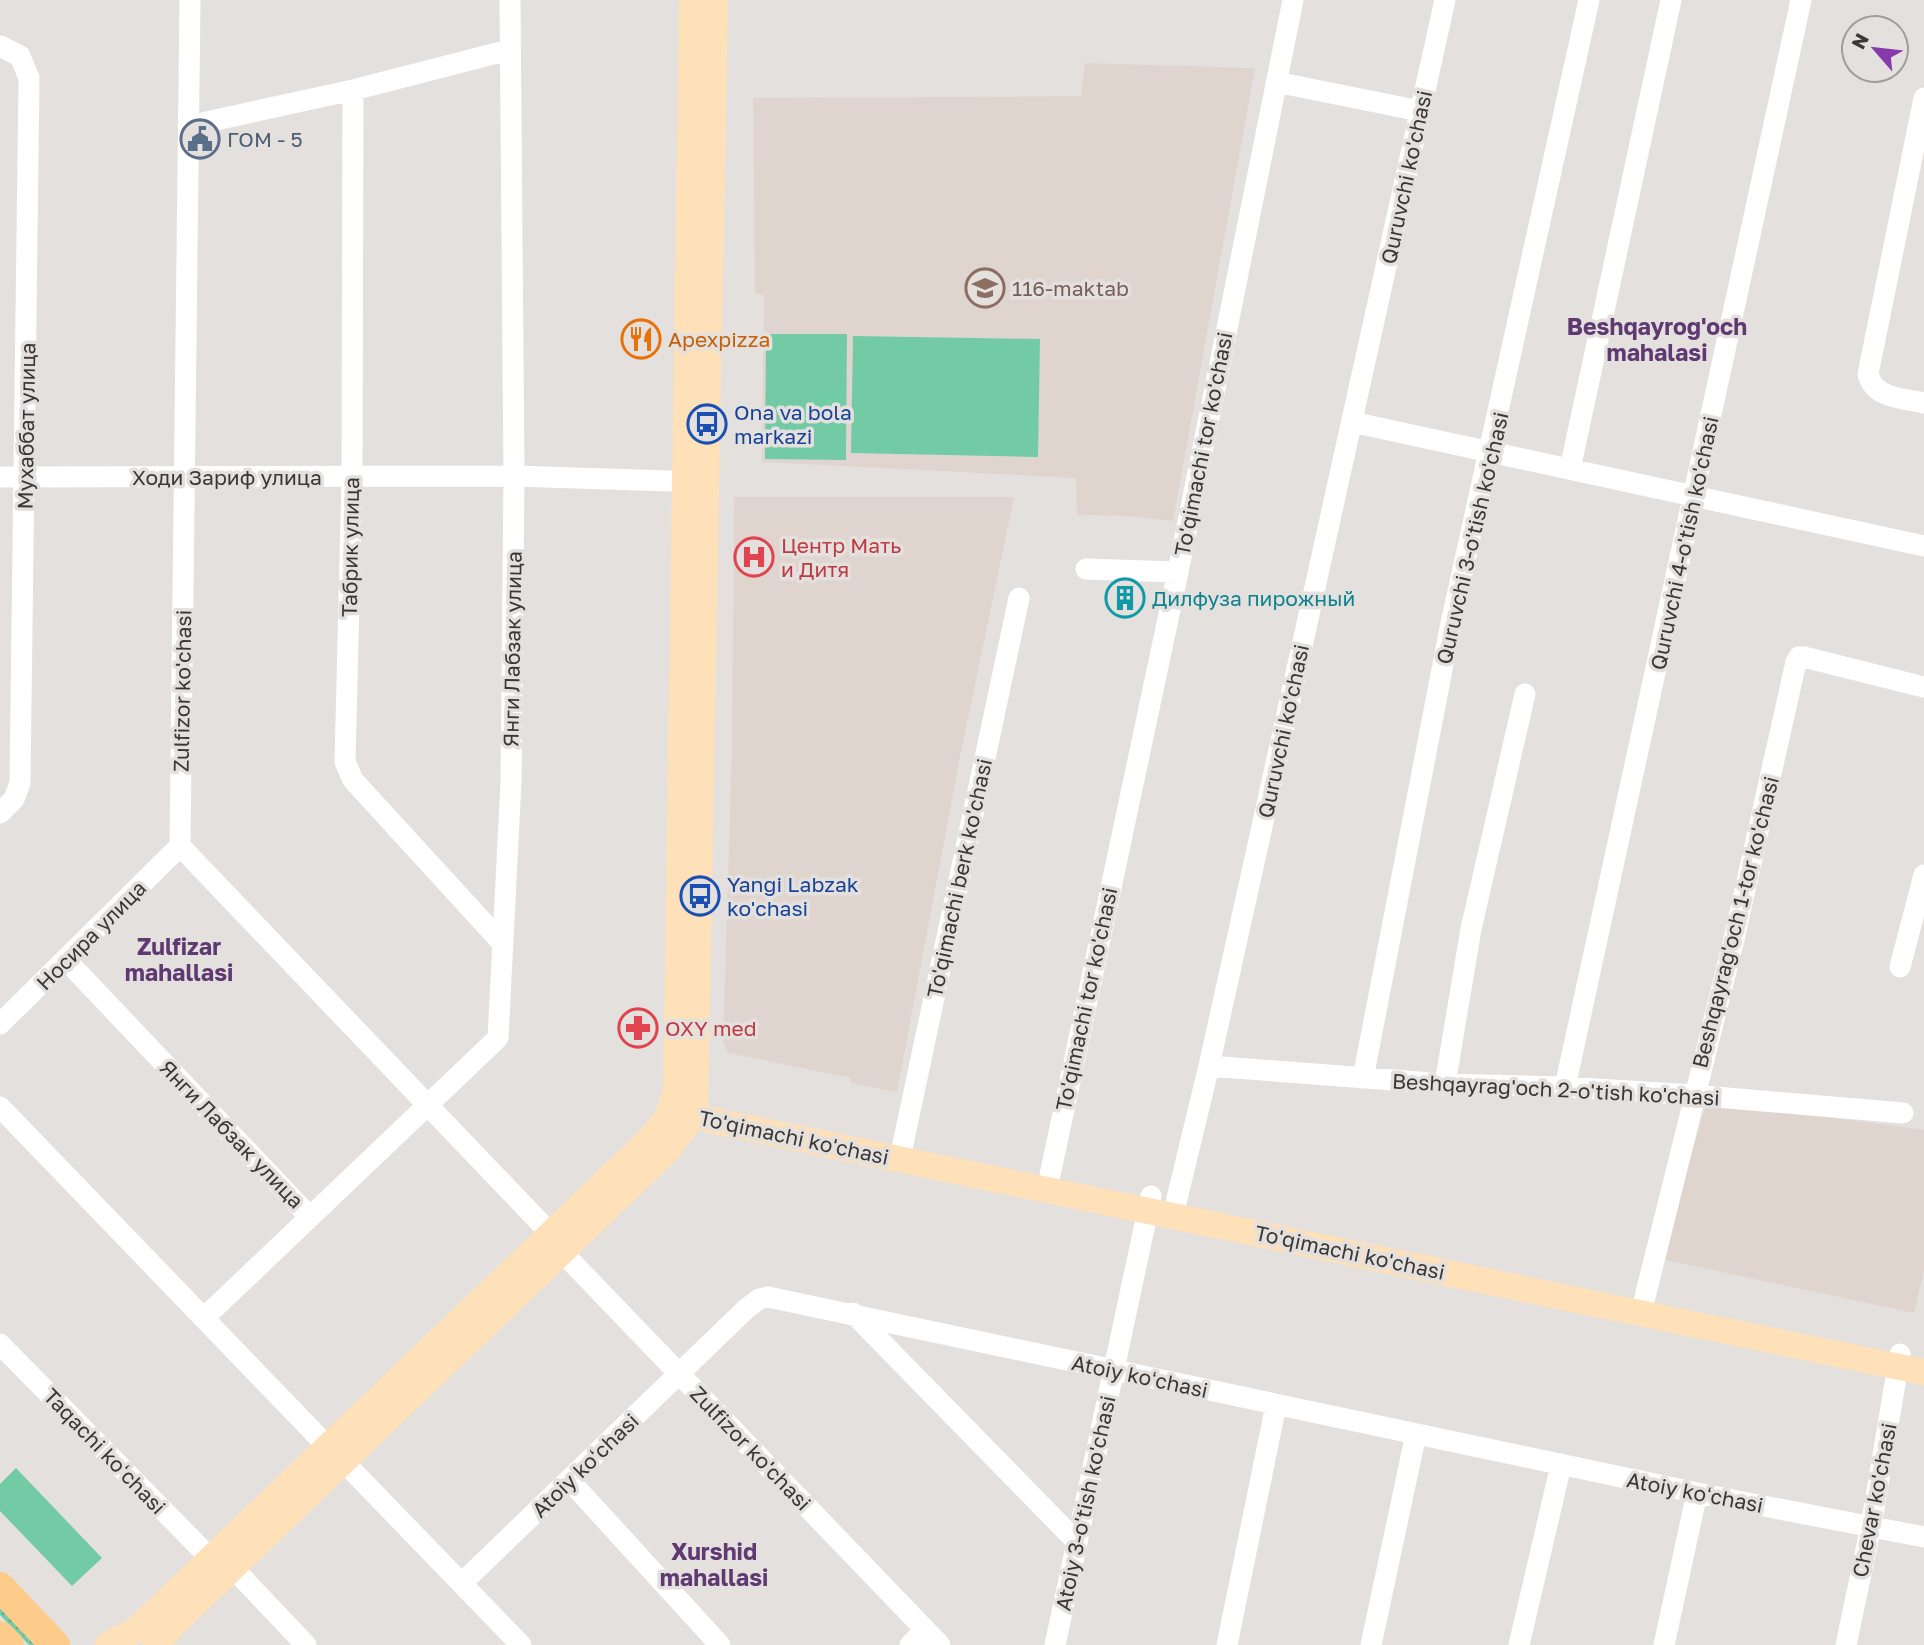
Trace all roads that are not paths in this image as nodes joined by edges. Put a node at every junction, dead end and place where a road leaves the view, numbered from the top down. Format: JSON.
{"nodes":[{"id":1,"x":190,"y":0,"type":"edge"},
{"id":2,"x":510,"y":0,"type":"edge"},
{"id":3,"x":692,"y":0,"type":"edge"},
{"id":4,"x":715,"y":0,"type":"edge"},
{"id":5,"x":1293,"y":0,"type":"edge"},
{"id":6,"x":1445,"y":0,"type":"edge"},
{"id":7,"x":1589,"y":0,"type":"edge"},
{"id":8,"x":1671,"y":0,"type":"edge"},
{"id":9,"x":1801,"y":0,"type":"edge"},
{"id":10,"x":0,"y":46,"type":"edge"},
{"id":11,"x":509,"y":50,"type":"junction"},
{"id":12,"x":1276,"y":82,"type":"junction"},
{"id":13,"x":353,"y":90,"type":"junction"},
{"id":14,"x":1924,"y":98,"type":"edge"},
{"id":15,"x":1420,"y":111,"type":"junction"},
{"id":16,"x":188,"y":126,"type":"junction"},
{"id":17,"x":1924,"y":403,"type":"edge"},
{"id":18,"x":1352,"y":422,"type":"junction"},
{"id":19,"x":1491,"y":452,"type":"junction"},
{"id":20,"x":1570,"y":469,"type":"junction"},
{"id":21,"x":185,"y":476,"type":"junction"},
{"id":22,"x":514,"y":476,"type":"junction"},
{"id":23,"x":0,"y":477,"type":"edge"},
{"id":24,"x":25,"y":478,"type":"junction"},
{"id":25,"x":352,"y":479,"type":"junction"},
{"id":26,"x":695,"y":482,"type":"junction"},
{"id":27,"x":1694,"y":498,"type":"junction"},
{"id":28,"x":1924,"y":545,"type":"edge"},
{"id":29,"x":1086,"y":569,"type":"dead end"},
{"id":30,"x":1178,"y":572,"type":"junction"},
{"id":31,"x":1019,"y":598,"type":"dead end"},
{"id":32,"x":1924,"y":687,"type":"edge"},
{"id":33,"x":1525,"y":694,"type":"dead end"},
{"id":34,"x":0,"y":813,"type":"edge"},
{"id":35,"x":180,"y":845,"type":"junction"},
{"id":36,"x":1923,"y":880,"type":"edge"},
{"id":37,"x":503,"y":944,"type":"junction"},
{"id":38,"x":67,"y":961,"type":"junction"},
{"id":39,"x":1900,"y":967,"type":"dead end"},
{"id":40,"x":0,"y":1024,"type":"edge"},
{"id":41,"x":1209,"y":1066,"type":"junction"},
{"id":42,"x":1363,"y":1078,"type":"junction"},
{"id":43,"x":1446,"y":1084,"type":"junction"},
{"id":44,"x":1565,"y":1087,"type":"junction"},
{"id":45,"x":1692,"y":1095,"type":"junction"},
{"id":46,"x":0,"y":1107,"type":"edge"},
{"id":47,"x":426,"y":1107,"type":"junction"},
{"id":48,"x":687,"y":1107,"type":"junction"},
{"id":49,"x":1902,"y":1114,"type":"dead end"},
{"id":50,"x":901,"y":1151,"type":"junction"},
{"id":51,"x":1051,"y":1175,"type":"junction"},
{"id":52,"x":1162,"y":1206,"type":"junction"},
{"id":53,"x":309,"y":1216,"type":"junction"},
{"id":54,"x":556,"y":1243,"type":"junction"},
{"id":55,"x":1642,"y":1306,"type":"junction"},
{"id":56,"x":853,"y":1313,"type":"junction"},
{"id":57,"x":204,"y":1318,"type":"junction"},
{"id":58,"x":0,"y":1343,"type":"edge"},
{"id":59,"x":1912,"y":1363,"type":"edge"},
{"id":60,"x":1114,"y":1371,"type":"junction"},
{"id":61,"x":680,"y":1374,"type":"junction"},
{"id":62,"x":1276,"y":1405,"type":"junction"},
{"id":63,"x":1416,"y":1434,"type":"junction"},
{"id":64,"x":336,"y":1454,"type":"junction"},
{"id":65,"x":1561,"y":1465,"type":"junction"},
{"id":66,"x":570,"y":1481,"type":"junction"},
{"id":67,"x":1697,"y":1493,"type":"junction"},
{"id":68,"x":1871,"y":1526,"type":"junction"},
{"id":69,"x":1924,"y":1537,"type":"edge"},
{"id":70,"x":1076,"y":1541,"type":"junction"},
{"id":71,"x":222,"y":1563,"type":"junction"},
{"id":72,"x":462,"y":1583,"type":"junction"},
{"id":73,"x":0,"y":1587,"type":"edge"},
{"id":74,"x":169,"y":1614,"type":"junction"},
{"id":75,"x":0,"y":1636,"type":"edge"},
{"id":76,"x":932,"y":1637,"type":"edge"},
{"id":77,"x":55,"y":1644,"type":"edge"},
{"id":78,"x":9,"y":1645,"type":"edge"},
{"id":79,"x":108,"y":1645,"type":"edge"},
{"id":80,"x":156,"y":1645,"type":"edge"},
{"id":81,"x":306,"y":1645,"type":"edge"},
{"id":82,"x":521,"y":1645,"type":"edge"},
{"id":83,"x":720,"y":1645,"type":"edge"},
{"id":84,"x":909,"y":1645,"type":"edge"},
{"id":85,"x":1055,"y":1645,"type":"edge"},
{"id":86,"x":1227,"y":1645,"type":"edge"},
{"id":87,"x":1371,"y":1645,"type":"edge"},
{"id":88,"x":1519,"y":1645,"type":"edge"},
{"id":89,"x":1664,"y":1645,"type":"edge"},
{"id":90,"x":1846,"y":1645,"type":"edge"}],
"edges":[{"from":1,"to":16,"type":"street","name":"Zulfizor ko'chasi"},
{"from":2,"to":11,"type":"street","name":"Янги Лабзак улица"},
{"from":3,"to":26,"type":"main road"},
{"from":4,"to":26,"type":"main road"},
{"from":5,"to":12,"type":"street","name":"To'qimachi tor ko'chasi"},
{"from":6,"to":15,"type":"street","name":"Quruvchi ko'chasi"},
{"from":7,"to":19,"type":"street","name":"Quruvchi 3-o'tish ko'chasi"},
{"from":8,"to":20,"type":"street"},
{"from":9,"to":27,"type":"street","name":"Quruvchi 4-o'tish ko'chasi"},
{"from":10,"to":24,"type":"street","name":"Мухаббат улица"},
{"from":11,"to":13,"type":"street"},
{"from":11,"to":22,"type":"street","name":"Янги Лабзак улица"},
{"from":12,"to":15,"type":"street"},
{"from":12,"to":30,"type":"street","name":"To'qimachi tor ko'chasi"},
{"from":13,"to":16,"type":"street"},
{"from":13,"to":25,"type":"street","name":"Табрик улица"},
{"from":14,"to":17,"type":"street"},
{"from":15,"to":18,"type":"street","name":"Quruvchi ko'chasi"},
{"from":16,"to":21,"type":"street","name":"Zulfizor ko'chasi"},
{"from":18,"to":19,"type":"street"},
{"from":18,"to":41,"type":"street","name":"Quruvchi ko'chasi"},
{"from":19,"to":20,"type":"street"},
{"from":19,"to":42,"type":"street","name":"Quruvchi 3-o'tish ko'chasi"},
{"from":20,"to":27,"type":"street"},
{"from":21,"to":24,"type":"street","name":"Ходи Зариф улица"},
{"from":21,"to":25,"type":"street","name":"Ходи Зариф улица"},
{"from":21,"to":35,"type":"street","name":"Zulfizor ko'chasi"},
{"from":22,"to":25,"type":"street","name":"Ходи Зариф улица"},
{"from":22,"to":26,"type":"street","name":"Ходи Зариф улица"},
{"from":22,"to":37,"type":"street","name":"Янги Лабзак улица"},
{"from":23,"to":24,"type":"street","name":"Ходи Зариф улица"},
{"from":24,"to":34,"type":"street","name":"Мухаббат улица"},
{"from":25,"to":37,"type":"street","name":"Табрик улица"},
{"from":26,"to":48,"type":"main road"},
{"from":27,"to":28,"type":"street"},
{"from":27,"to":44,"type":"street","name":"Quruvchi 4-o'tish ko'chasi"},
{"from":29,"to":30,"type":"street"},
{"from":30,"to":51,"type":"street","name":"To'qimachi tor ko'chasi"},
{"from":31,"to":50,"type":"street","name":"To'qimachi berk ko'chasi"},
{"from":32,"to":45,"type":"street","name":"Beshqayrag'och 1-tor ko'chasi"},
{"from":33,"to":43,"type":"street"},
{"from":35,"to":38,"type":"street","name":"Носира улица"},
{"from":35,"to":47,"type":"street","name":"Zulfizor ko'chasi"},
{"from":36,"to":39,"type":"street"},
{"from":37,"to":47,"type":"street","name":"Янги Лабзак улица"},
{"from":38,"to":40,"type":"street","name":"Носира улица"},
{"from":38,"to":53,"type":"street","name":"Янги Лабзак улица"},
{"from":41,"to":42,"type":"street","name":"Beshqayrag'och 2-o'tish ko'chasi"},
{"from":41,"to":52,"type":"street","name":"Quruvchi ko'chasi"},
{"from":42,"to":43,"type":"street","name":"Beshqayrag'och 2-o'tish ko'chasi"},
{"from":43,"to":44,"type":"street","name":"Beshqayrag'och 2-o'tish ko'chasi"},
{"from":44,"to":45,"type":"street","name":"Beshqayrag'och 2-o'tish ko'chasi"},
{"from":45,"to":49,"type":"street","name":"Beshqayrag'och 2-o'tish ko'chasi"},
{"from":45,"to":55,"type":"street","name":"Beshqayrag'och 1-tor ko'chasi"},
{"from":46,"to":57,"type":"street"},
{"from":47,"to":53,"type":"street","name":"Янги Лабзак улица"},
{"from":47,"to":54,"type":"street","name":"Zulfizor ko'chasi"},
{"from":48,"to":50,"type":"main road","name":"To'qimachi ko'chasi"},
{"from":48,"to":54,"type":"main road"},
{"from":50,"to":51,"type":"main road","name":"To'qimachi ko'chasi"},
{"from":50,"to":52,"type":"main road","name":"To'qimachi ko'chasi"},
{"from":51,"to":52,"type":"main road","name":"To'qimachi ko'chasi"},
{"from":52,"to":55,"type":"main road","name":"To'qimachi ko'chasi"},
{"from":52,"to":60,"type":"street","name":"Atoiy 3-o'tish ko'chasi"},
{"from":53,"to":57,"type":"street","name":"Янги Лабзак улица"},
{"from":54,"to":61,"type":"street","name":"Zulfizor ko'chasi"},
{"from":54,"to":64,"type":"main road"},
{"from":55,"to":59,"type":"main road","name":"To'qimachi ko'chasi"},
{"from":56,"to":60,"type":"street","name":"Atoiy koʻchasi"},
{"from":56,"to":61,"type":"street","name":"Atoiy koʻchasi"},
{"from":56,"to":70,"type":"street"},
{"from":57,"to":64,"type":"street"},
{"from":58,"to":71,"type":"street","name":"Taqachi koʻchasi"},
{"from":59,"to":68,"type":"street","name":"Chevar ko'chasi"},
{"from":60,"to":62,"type":"street","name":"Atoiy koʻchasi"},
{"from":60,"to":70,"type":"street","name":"Atoiy 3-o'tish ko'chasi"},
{"from":61,"to":66,"type":"street","name":"Atoiy koʻchasi"},
{"from":61,"to":76,"type":"street","name":"Zulfizor ko'chasi"},
{"from":62,"to":63,"type":"street","name":"Atoiy koʻchasi"},
{"from":62,"to":86,"type":"street"},
{"from":63,"to":65,"type":"street","name":"Atoiy koʻchasi"},
{"from":63,"to":87,"type":"street"},
{"from":64,"to":71,"type":"main road"},
{"from":64,"to":72,"type":"street"},
{"from":65,"to":67,"type":"street","name":"Atoiy koʻchasi"},
{"from":65,"to":88,"type":"street"},
{"from":66,"to":72,"type":"street","name":"Atoiy koʻchasi"},
{"from":66,"to":83,"type":"street"},
{"from":67,"to":68,"type":"street","name":"Atoiy koʻchasi"},
{"from":67,"to":89,"type":"street"},
{"from":68,"to":69,"type":"street","name":"Atoiy koʻchasi"},
{"from":68,"to":90,"type":"street","name":"Chevar ko'chasi"},
{"from":70,"to":85,"type":"street","name":"Atoiy 3-o'tish ko'chasi"},
{"from":71,"to":74,"type":"main road"},
{"from":71,"to":81,"type":"street","name":"Taqachi koʻchasi"},
{"from":72,"to":82,"type":"street"},
{"from":73,"to":77,"type":"highway"},
{"from":74,"to":79,"type":"main road"},
{"from":74,"to":80,"type":"main road"},
{"from":75,"to":78,"type":"highway"},
{"from":76,"to":84,"type":"street"}]}
